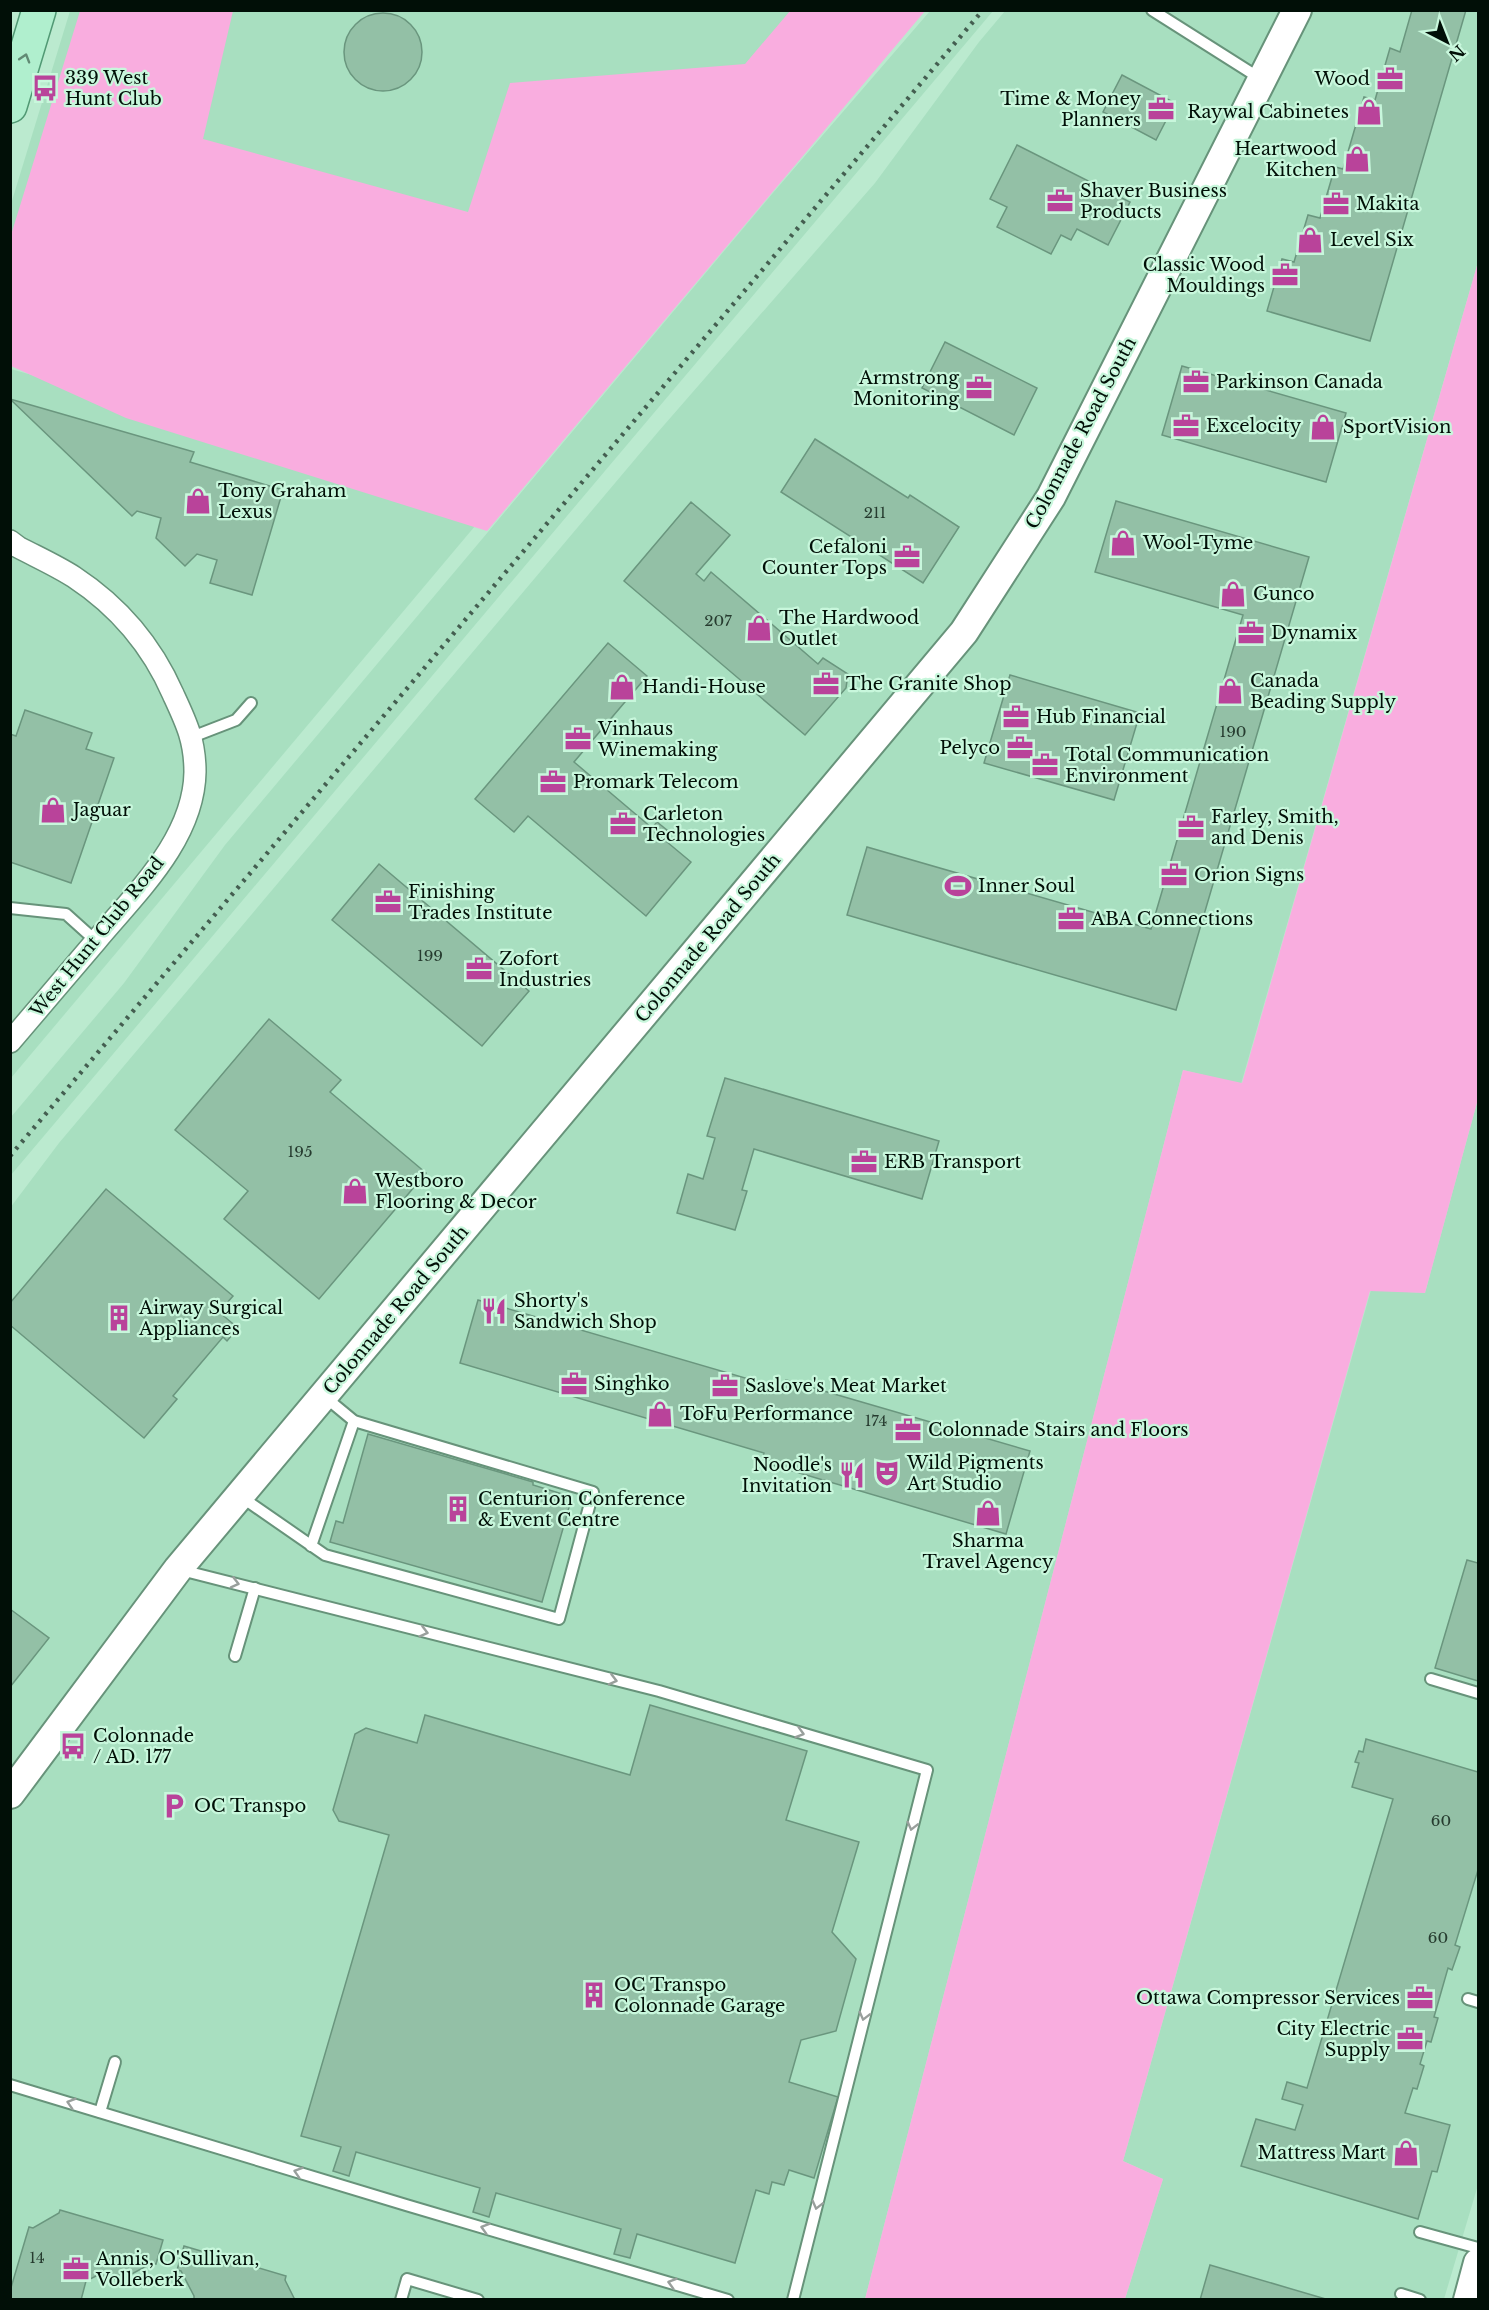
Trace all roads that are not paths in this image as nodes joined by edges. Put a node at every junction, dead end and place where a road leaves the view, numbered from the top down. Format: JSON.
{"nodes":[{"id":1,"x":39,"y":10,"type":"edge"},
{"id":2,"x":1152,"y":10,"type":"edge"},
{"id":3,"x":1297,"y":10,"type":"edge"},
{"id":4,"x":1262,"y":80,"type":"junction"},
{"id":5,"x":10,"y":106,"type":"edge"},
{"id":6,"x":13,"y":545,"type":"edge"},
{"id":7,"x":251,"y":703,"type":"dead end"},
{"id":8,"x":192,"y":737,"type":"junction"},
{"id":9,"x":10,"y":908,"type":"edge"},
{"id":10,"x":96,"y":941,"type":"junction"},
{"id":11,"x":10,"y":1042,"type":"edge"},
{"id":12,"x":323,"y":1396,"type":"junction"},
{"id":13,"x":354,"y":1421,"type":"junction"},
{"id":14,"x":239,"y":1496,"type":"junction"},
{"id":15,"x":311,"y":1546,"type":"junction"},
{"id":16,"x":178,"y":1569,"type":"junction"},
{"id":17,"x":255,"y":1588,"type":"junction"},
{"id":18,"x":235,"y":1656,"type":"dead end"},
{"id":19,"x":1431,"y":1679,"type":"dead end"},
{"id":20,"x":1479,"y":1693,"type":"edge"},
{"id":21,"x":10,"y":1794,"type":"edge"},
{"id":22,"x":115,"y":2062,"type":"dead end"},
{"id":23,"x":10,"y":2085,"type":"edge"},
{"id":24,"x":100,"y":2112,"type":"junction"},
{"id":25,"x":1420,"y":2232,"type":"dead end"},
{"id":26,"x":1479,"y":2248,"type":"edge"},
{"id":27,"x":1479,"y":2263,"type":"edge"},
{"id":28,"x":1401,"y":2294,"type":"dead end"},
{"id":29,"x":401,"y":2300,"type":"edge"},
{"id":30,"x":478,"y":2300,"type":"edge"},
{"id":31,"x":728,"y":2300,"type":"edge"},
{"id":32,"x":793,"y":2300,"type":"edge"},
{"id":33,"x":1420,"y":2300,"type":"edge"},
{"id":34,"x":1468,"y":2300,"type":"edge"}],
"edges":[{"from":5,"to":1,"type":"main road","one_way":true},
{"from":2,"to":4,"type":"lane"},
{"from":3,"to":4,"type":"street","name":"Colonnade Road South"},
{"from":4,"to":12,"type":"street","name":"Colonnade Road South"},
{"from":6,"to":8,"type":"street","name":"West Hunt Club Road"},
{"from":7,"to":8,"type":"lane"},
{"from":8,"to":10,"type":"street","name":"West Hunt Club Road"},
{"from":9,"to":10,"type":"lane"},
{"from":10,"to":11,"type":"street","name":"West Hunt Club Road"},
{"from":12,"to":13,"type":"lane"},
{"from":12,"to":14,"type":"street","name":"Colonnade Road South"},
{"from":13,"to":15,"type":"lane"},
{"from":13,"to":15,"type":"lane"},
{"from":14,"to":15,"type":"lane"},
{"from":14,"to":16,"type":"street","name":"Colonnade Road South"},
{"from":16,"to":17,"type":"lane","one_way":true},
{"from":16,"to":21,"type":"street","name":"Colonnade Road South"},
{"from":17,"to":18,"type":"lane"},
{"from":17,"to":32,"type":"lane","one_way":true},
{"from":19,"to":20,"type":"lane"},
{"from":22,"to":24,"type":"lane"},
{"from":24,"to":23,"type":"lane","one_way":true},
{"from":31,"to":24,"type":"lane","one_way":true},
{"from":25,"to":26,"type":"lane"},
{"from":27,"to":34,"type":"street"},
{"from":28,"to":33,"type":"lane"},
{"from":29,"to":30,"type":"lane"}]}
